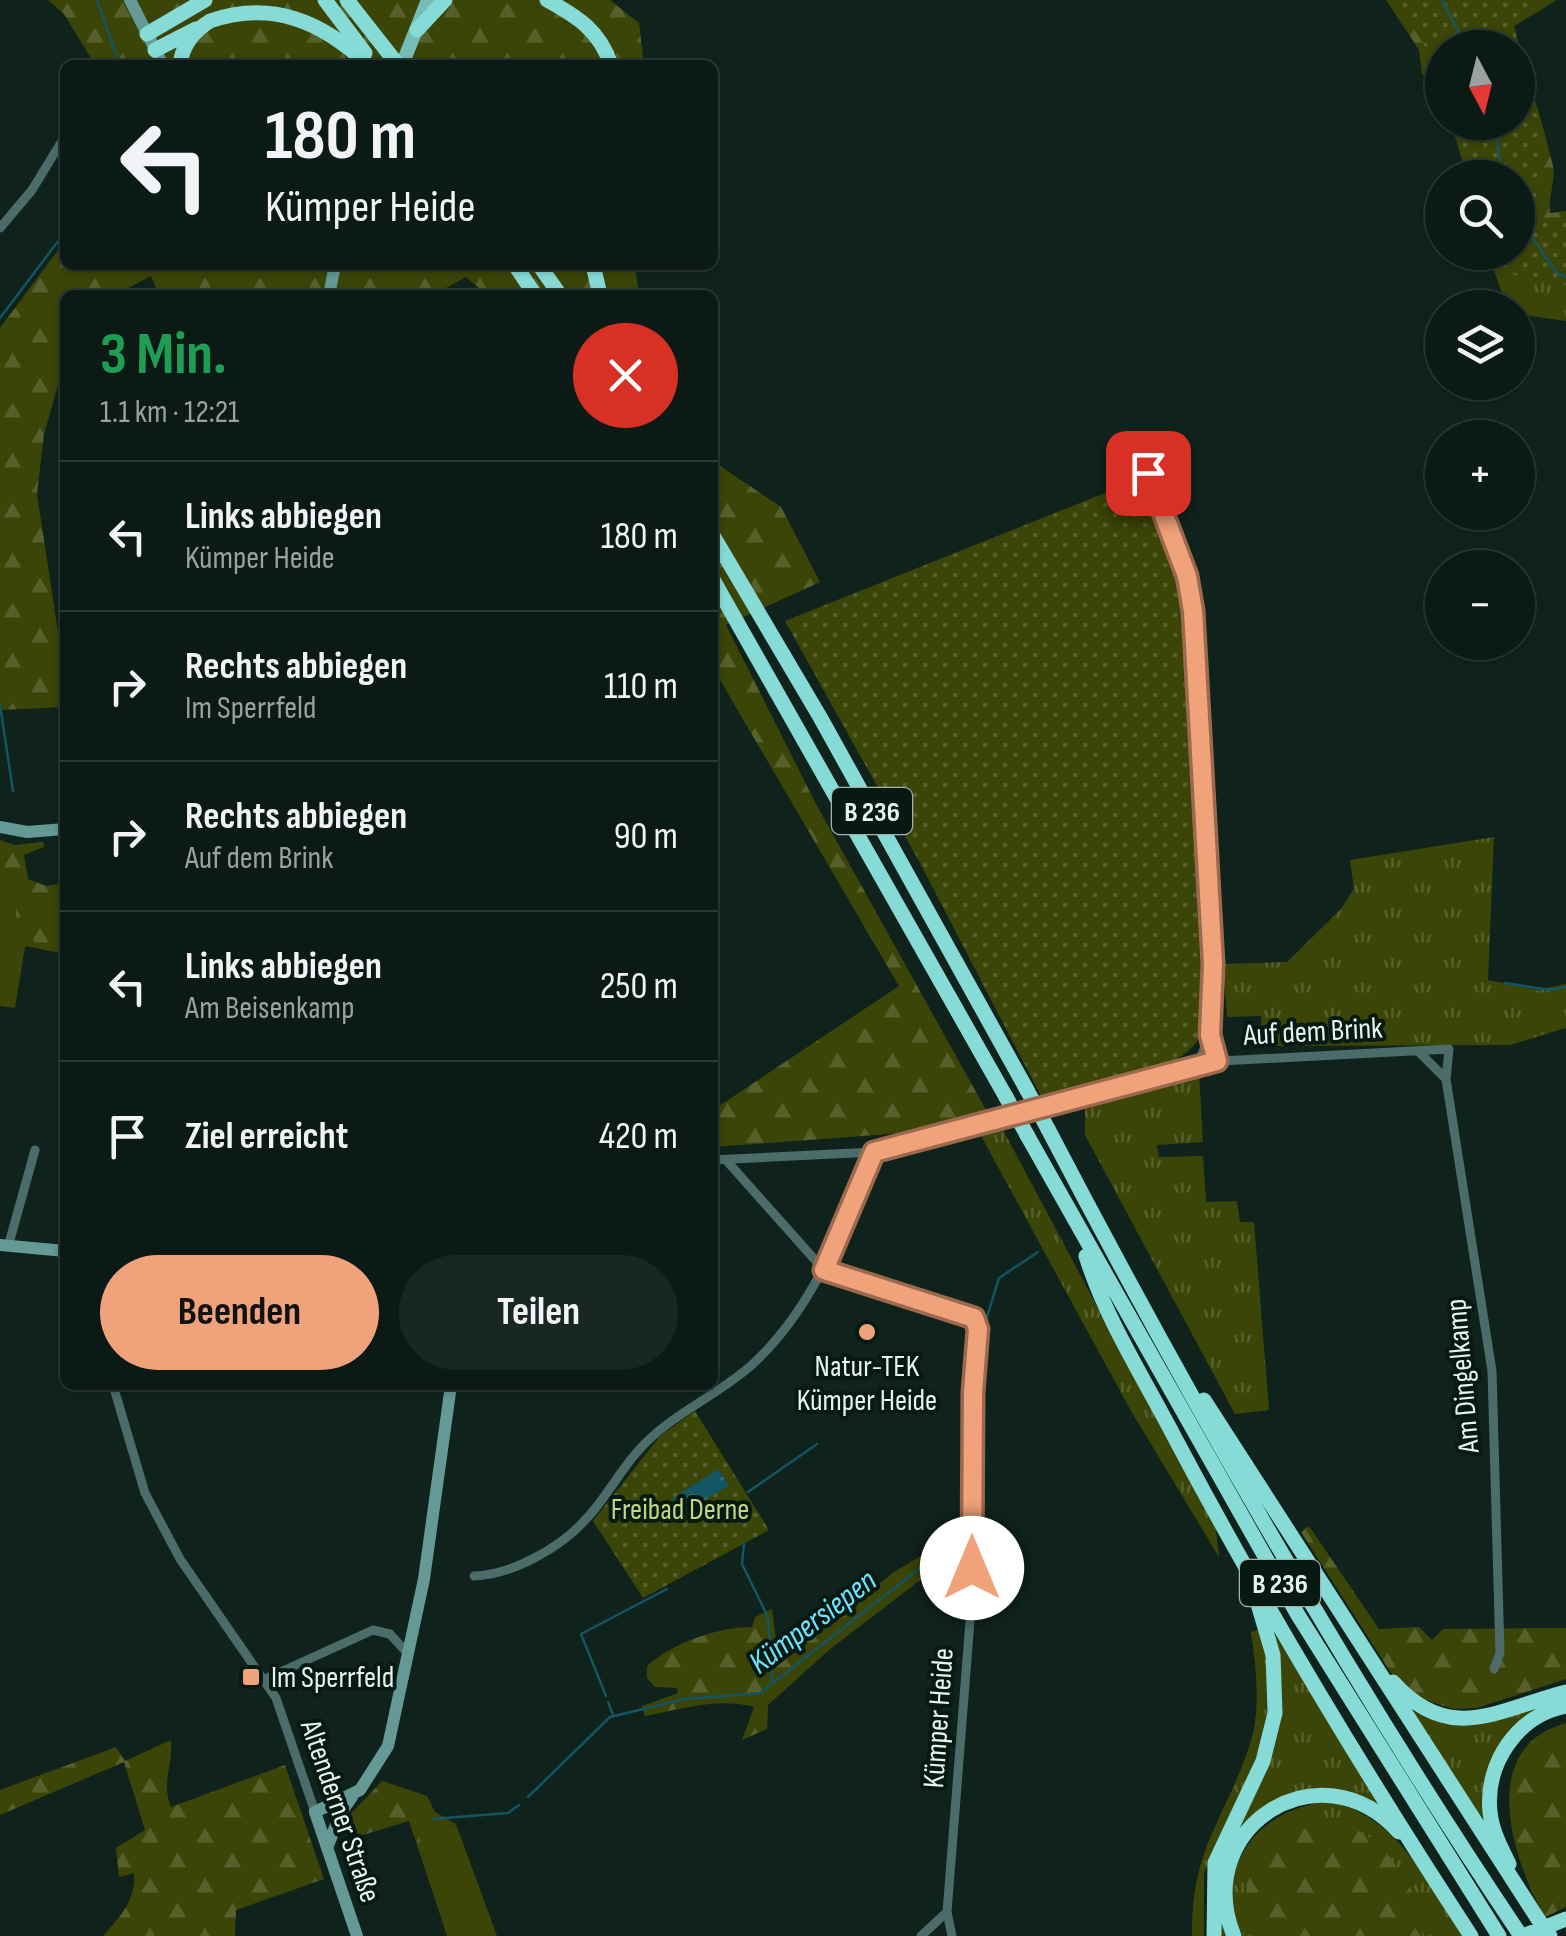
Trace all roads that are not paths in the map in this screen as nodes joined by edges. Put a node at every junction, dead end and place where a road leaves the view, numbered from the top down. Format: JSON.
{"nodes":[{"id":1,"x":130,"y":0,"type":"edge"},
{"id":2,"x":205,"y":0,"type":"edge"},
{"id":3,"x":325,"y":0,"type":"edge"},
{"id":4,"x":347,"y":0,"type":"edge"},
{"id":5,"x":428,"y":0,"type":"edge"},
{"id":6,"x":445,"y":0,"type":"edge"},
{"id":7,"x":531,"y":0,"type":"edge"},
{"id":8,"x":547,"y":0,"type":"edge"},
{"id":9,"x":568,"y":12,"type":"junction"},
{"id":10,"x":422,"y":22,"type":"junction"},
{"id":11,"x":200,"y":27,"type":"junction"},
{"id":12,"x":147,"y":34,"type":"junction"},
{"id":13,"x":159,"y":58,"type":"edge"},
{"id":14,"x":181,"y":60,"type":"edge"},
{"id":15,"x":365,"y":60,"type":"edge"},
{"id":16,"x":367,"y":60,"type":"edge"},
{"id":17,"x":396,"y":60,"type":"edge"},
{"id":18,"x":403,"y":60,"type":"edge"},
{"id":19,"x":609,"y":60,"type":"edge"},
{"id":20,"x":60,"y":144,"type":"edge"},
{"id":21,"x":0,"y":228,"type":"edge"},
{"id":22,"x":1148,"y":473,"type":"dead end"},
{"id":23,"x":718,"y":544,"type":"edge"},
{"id":24,"x":718,"y":589,"type":"edge"},
{"id":25,"x":0,"y":827,"type":"edge"},
{"id":26,"x":60,"y":829,"type":"edge"},
{"id":27,"x":1210,"y":1035,"type":"junction"},
{"id":28,"x":1449,"y":1049,"type":"joint"},
{"id":29,"x":1418,"y":1051,"type":"junction"},
{"id":30,"x":1217,"y":1061,"type":"junction"},
{"id":31,"x":1198,"y":1063,"type":"junction"},
{"id":32,"x":1446,"y":1080,"type":"junction"},
{"id":33,"x":35,"y":1150,"type":"dead end"},
{"id":34,"x":874,"y":1152,"type":"junction"},
{"id":35,"x":718,"y":1160,"type":"edge"},
{"id":36,"x":726,"y":1160,"type":"junction"},
{"id":37,"x":1076,"y":1224,"type":"junction"},
{"id":38,"x":4,"y":1246,"type":"edge"},
{"id":39,"x":60,"y":1251,"type":"edge"},
{"id":40,"x":824,"y":1270,"type":"junction"},
{"id":41,"x":1173,"y":1362,"type":"junction"},
{"id":42,"x":114,"y":1390,"type":"edge"},
{"id":43,"x":451,"y":1390,"type":"edge"},
{"id":44,"x":1234,"y":1545,"type":"junction"},
{"id":45,"x":474,"y":1576,"type":"dead end"},
{"id":46,"x":1350,"y":1622,"type":"junction"},
{"id":47,"x":409,"y":1655,"type":"junction"},
{"id":48,"x":1494,"y":1669,"type":"dead end"},
{"id":49,"x":266,"y":1679,"type":"junction"},
{"id":50,"x":1566,"y":1692,"type":"edge"},
{"id":51,"x":1566,"y":1706,"type":"edge"},
{"id":52,"x":353,"y":1796,"type":"junction"},
{"id":53,"x":315,"y":1812,"type":"junction"},
{"id":54,"x":328,"y":1849,"type":"junction"},
{"id":55,"x":1445,"y":1895,"type":"junction"},
{"id":56,"x":1528,"y":1904,"type":"junction"},
{"id":57,"x":947,"y":1912,"type":"junction"},
{"id":58,"x":1566,"y":1920,"type":"edge"},
{"id":59,"x":1520,"y":1933,"type":"edge"},
{"id":60,"x":1499,"y":1935,"type":"edge"},
{"id":61,"x":357,"y":1936,"type":"edge"},
{"id":62,"x":922,"y":1936,"type":"edge"},
{"id":63,"x":952,"y":1936,"type":"edge"},
{"id":64,"x":1214,"y":1936,"type":"edge"},
{"id":65,"x":1234,"y":1936,"type":"edge"},
{"id":66,"x":1471,"y":1936,"type":"edge"},
{"id":67,"x":1550,"y":1936,"type":"edge"}],
"edges":[{"from":1,"to":12,"type":"main road"},
{"from":2,"to":12,"type":"highway"},
{"from":3,"to":16,"type":"highway"},
{"from":4,"to":17,"type":"highway"},
{"from":5,"to":10,"type":"main road"},
{"from":6,"to":10,"type":"highway"},
{"from":7,"to":9,"type":"highway"},
{"from":8,"to":9,"type":"highway"},
{"from":9,"to":19,"type":"highway"},
{"from":10,"to":18,"type":"main road"},
{"from":11,"to":13,"type":"highway"},
{"from":11,"to":14,"type":"highway"},
{"from":11,"to":15,"type":"highway"},
{"from":12,"to":13,"type":"main road"},
{"from":20,"to":21,"type":"street"},
{"from":22,"to":27,"type":"street"},
{"from":23,"to":41,"type":"highway","number":"B 236","bridge":true},
{"from":24,"to":37,"type":"highway","number":"B 236","bridge":true},
{"from":25,"to":26,"type":"main road"},
{"from":27,"to":30,"type":"street"},
{"from":27,"to":31,"type":"street"},
{"from":28,"to":29,"type":"street","name":"Auf dem Brink"},
{"from":28,"to":32,"type":"street","name":"Am Dingelkamp"},
{"from":29,"to":30,"type":"street","name":"Auf dem Brink"},
{"from":29,"to":32,"type":"street"},
{"from":30,"to":31,"type":"street","name":"Auf dem Brink"},
{"from":31,"to":34,"type":"street","name":"Auf dem Brink"},
{"from":32,"to":48,"type":"street","name":"Am Dingelkamp"},
{"from":33,"to":38,"type":"street"},
{"from":34,"to":36,"type":"street","name":"Auf dem Brink"},
{"from":34,"to":40,"type":"street"},
{"from":35,"to":36,"type":"street","name":"Auf dem Brink"},
{"from":36,"to":40,"type":"street"},
{"from":37,"to":44,"type":"highway"},
{"from":37,"to":60,"type":"highway","number":"B 236"},
{"from":38,"to":39,"type":"main road"},
{"from":40,"to":45,"type":"street"},
{"from":40,"to":57,"type":"street","name":"Kümper Heide"},
{"from":41,"to":46,"type":"highway"},
{"from":41,"to":59,"type":"highway","number":"B 236"},
{"from":42,"to":49,"type":"street","name":"Altenderner Straße"},
{"from":43,"to":47,"type":"main road"},
{"from":44,"to":55,"type":"highway"},
{"from":44,"to":64,"type":"highway"},
{"from":46,"to":50,"type":"highway"},
{"from":46,"to":56,"type":"highway"},
{"from":47,"to":49,"type":"street"},
{"from":47,"to":52,"type":"main road"},
{"from":49,"to":53,"type":"street","name":"Altenderner Straße"},
{"from":51,"to":56,"type":"highway"},
{"from":52,"to":53,"type":"main road"},
{"from":52,"to":54,"type":"main road"},
{"from":53,"to":54,"type":"main road","name":"Altenderner Straße"},
{"from":54,"to":61,"type":"main road","name":"Altenderner Straße"},
{"from":55,"to":65,"type":"highway"},
{"from":55,"to":66,"type":"highway"},
{"from":56,"to":67,"type":"highway","bridge":true},
{"from":57,"to":62,"type":"street"},
{"from":57,"to":63,"type":"street","name":"Kümper Heide"},
{"from":58,"to":59,"type":"highway"}]}
